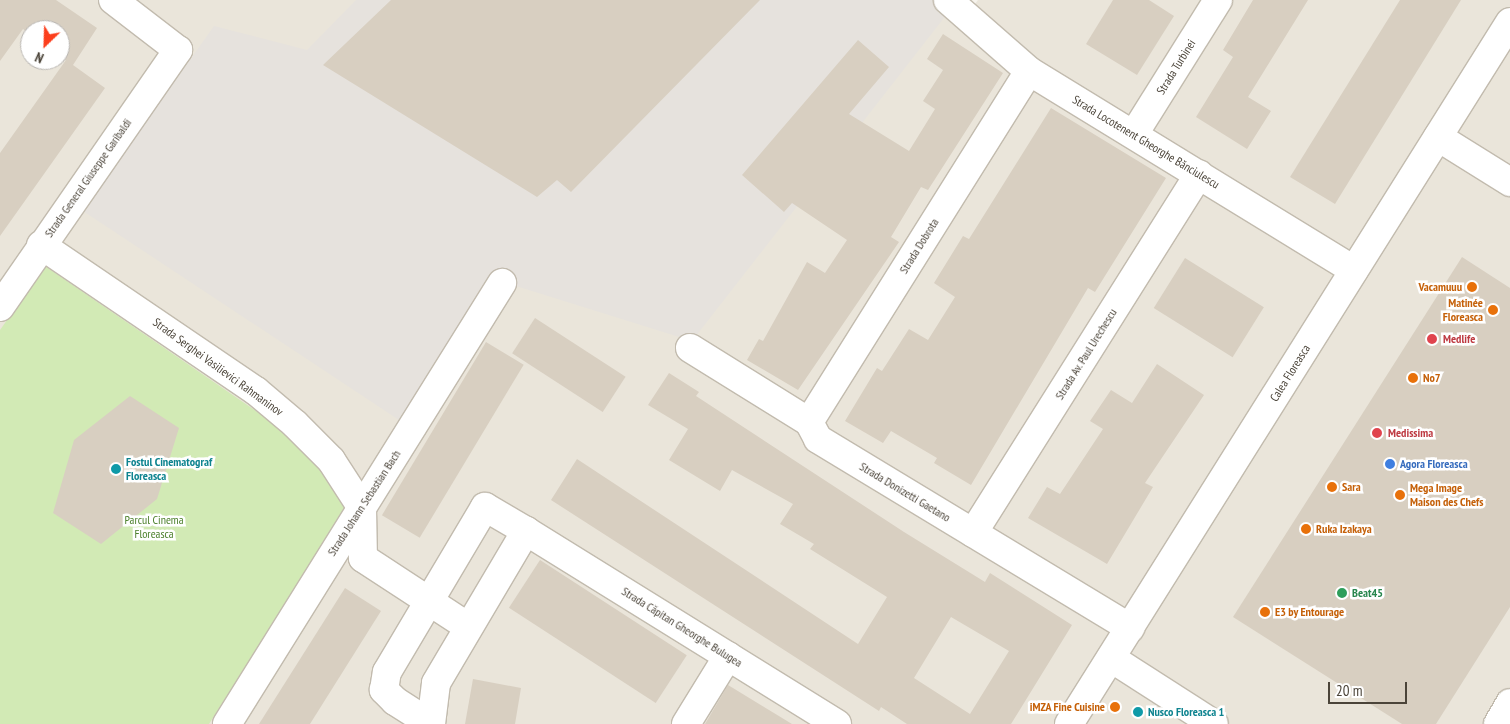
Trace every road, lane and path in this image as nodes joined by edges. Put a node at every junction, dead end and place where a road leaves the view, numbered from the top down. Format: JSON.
{"nodes":[{"id":1,"x":112,"y":0,"type":"edge"},
{"id":2,"x":948,"y":0,"type":"edge"},
{"id":3,"x":1218,"y":0,"type":"edge"},
{"id":4,"x":1510,"y":22,"type":"edge"},
{"id":5,"x":1029,"y":70,"type":"junction"},
{"id":6,"x":1134,"y":134,"type":"junction"},
{"id":7,"x":1438,"y":137,"type":"junction"},
{"id":8,"x":1199,"y":174,"type":"junction"},
{"id":9,"x":1510,"y":182,"type":"edge"},
{"id":10,"x":41,"y":245,"type":"junction"},
{"id":11,"x":1354,"y":270,"type":"junction"},
{"id":12,"x":502,"y":283,"type":"dead end"},
{"id":13,"x":0,"y":307,"type":"edge"},
{"id":14,"x":690,"y":348,"type":"dead end"},
{"id":15,"x":809,"y":422,"type":"junction"},
{"id":16,"x":362,"y":508,"type":"junction"},
{"id":17,"x":526,"y":531,"type":"junction"},
{"id":18,"x":973,"y":533,"type":"junction"},
{"id":19,"x":426,"y":601,"type":"junction"},
{"id":20,"x":468,"y":626,"type":"junction"},
{"id":21,"x":1130,"y":628,"type":"junction"},
{"id":22,"x":728,"y":656,"type":"junction"},
{"id":23,"x":1110,"y":658,"type":"junction"},
{"id":24,"x":1510,"y":703,"type":"edge"},
{"id":25,"x":227,"y":724,"type":"edge"},
{"id":26,"x":431,"y":724,"type":"edge"},
{"id":27,"x":686,"y":724,"type":"edge"},
{"id":28,"x":837,"y":724,"type":"edge"},
{"id":29,"x":1069,"y":724,"type":"edge"},
{"id":30,"x":1214,"y":724,"type":"edge"},
{"id":31,"x":1498,"y":724,"type":"edge"}],
"edges":[{"from":1,"to":10,"type":"street","name":"Strada General Giuseppe Garibaldi"},
{"from":2,"to":5,"type":"street","name":"Strada Locotenent Gheorghe Bănciulescu"},
{"from":3,"to":6,"type":"street","name":"Strada Turbinei"},
{"from":4,"to":7,"type":"street","name":"Calea Floreasca"},
{"from":5,"to":6,"type":"street","name":"Strada Locotenent Gheorghe Bănciulescu"},
{"from":5,"to":15,"type":"street","name":"Strada Dobrota"},
{"from":6,"to":8,"type":"street","name":"Strada Locotenent Gheorghe Bănciulescu"},
{"from":7,"to":9,"type":"street"},
{"from":7,"to":11,"type":"street","name":"Calea Floreasca"},
{"from":8,"to":11,"type":"street","name":"Strada Locotenent Gheorghe Bănciulescu"},
{"from":8,"to":18,"type":"street","name":"Strada Av. Paul Urechescu"},
{"from":10,"to":13,"type":"street","name":"Strada General Giuseppe Garibaldi"},
{"from":10,"to":16,"type":"street","name":"Strada Serghei Vasilievici Rahmaninov"},
{"from":11,"to":21,"type":"street","name":"Calea Floreasca"},
{"from":12,"to":16,"type":"street","name":"Strada Johann Sebastian Bach"},
{"from":14,"to":15,"type":"street","name":"Strada Donizetti Gaetano"},
{"from":15,"to":18,"type":"street","name":"Strada Donizetti Gaetano"},
{"from":16,"to":19,"type":"street"},
{"from":16,"to":25,"type":"street","name":"Strada Johann Sebastian Bach"},
{"from":17,"to":19,"type":"street","name":"Strada Căpitan Gheorghe Bulugea"},
{"from":17,"to":20,"type":"street"},
{"from":17,"to":22,"type":"street","name":"Strada Căpitan Gheorghe Bulugea"},
{"from":18,"to":21,"type":"street","name":"Strada Donizetti Gaetano"},
{"from":19,"to":20,"type":"street"},
{"from":19,"to":26,"type":"street","name":"Strada Căpitan Gheorghe Bulugea"},
{"from":20,"to":26,"type":"street"},
{"from":21,"to":23,"type":"street","name":"Calea Floreasca"},
{"from":22,"to":27,"type":"street"},
{"from":22,"to":28,"type":"street","name":"Strada Căpitan Gheorghe Bulugea"},
{"from":23,"to":29,"type":"street","name":"Calea Floreasca"},
{"from":23,"to":30,"type":"street"},
{"from":24,"to":31,"type":"street"}]}
